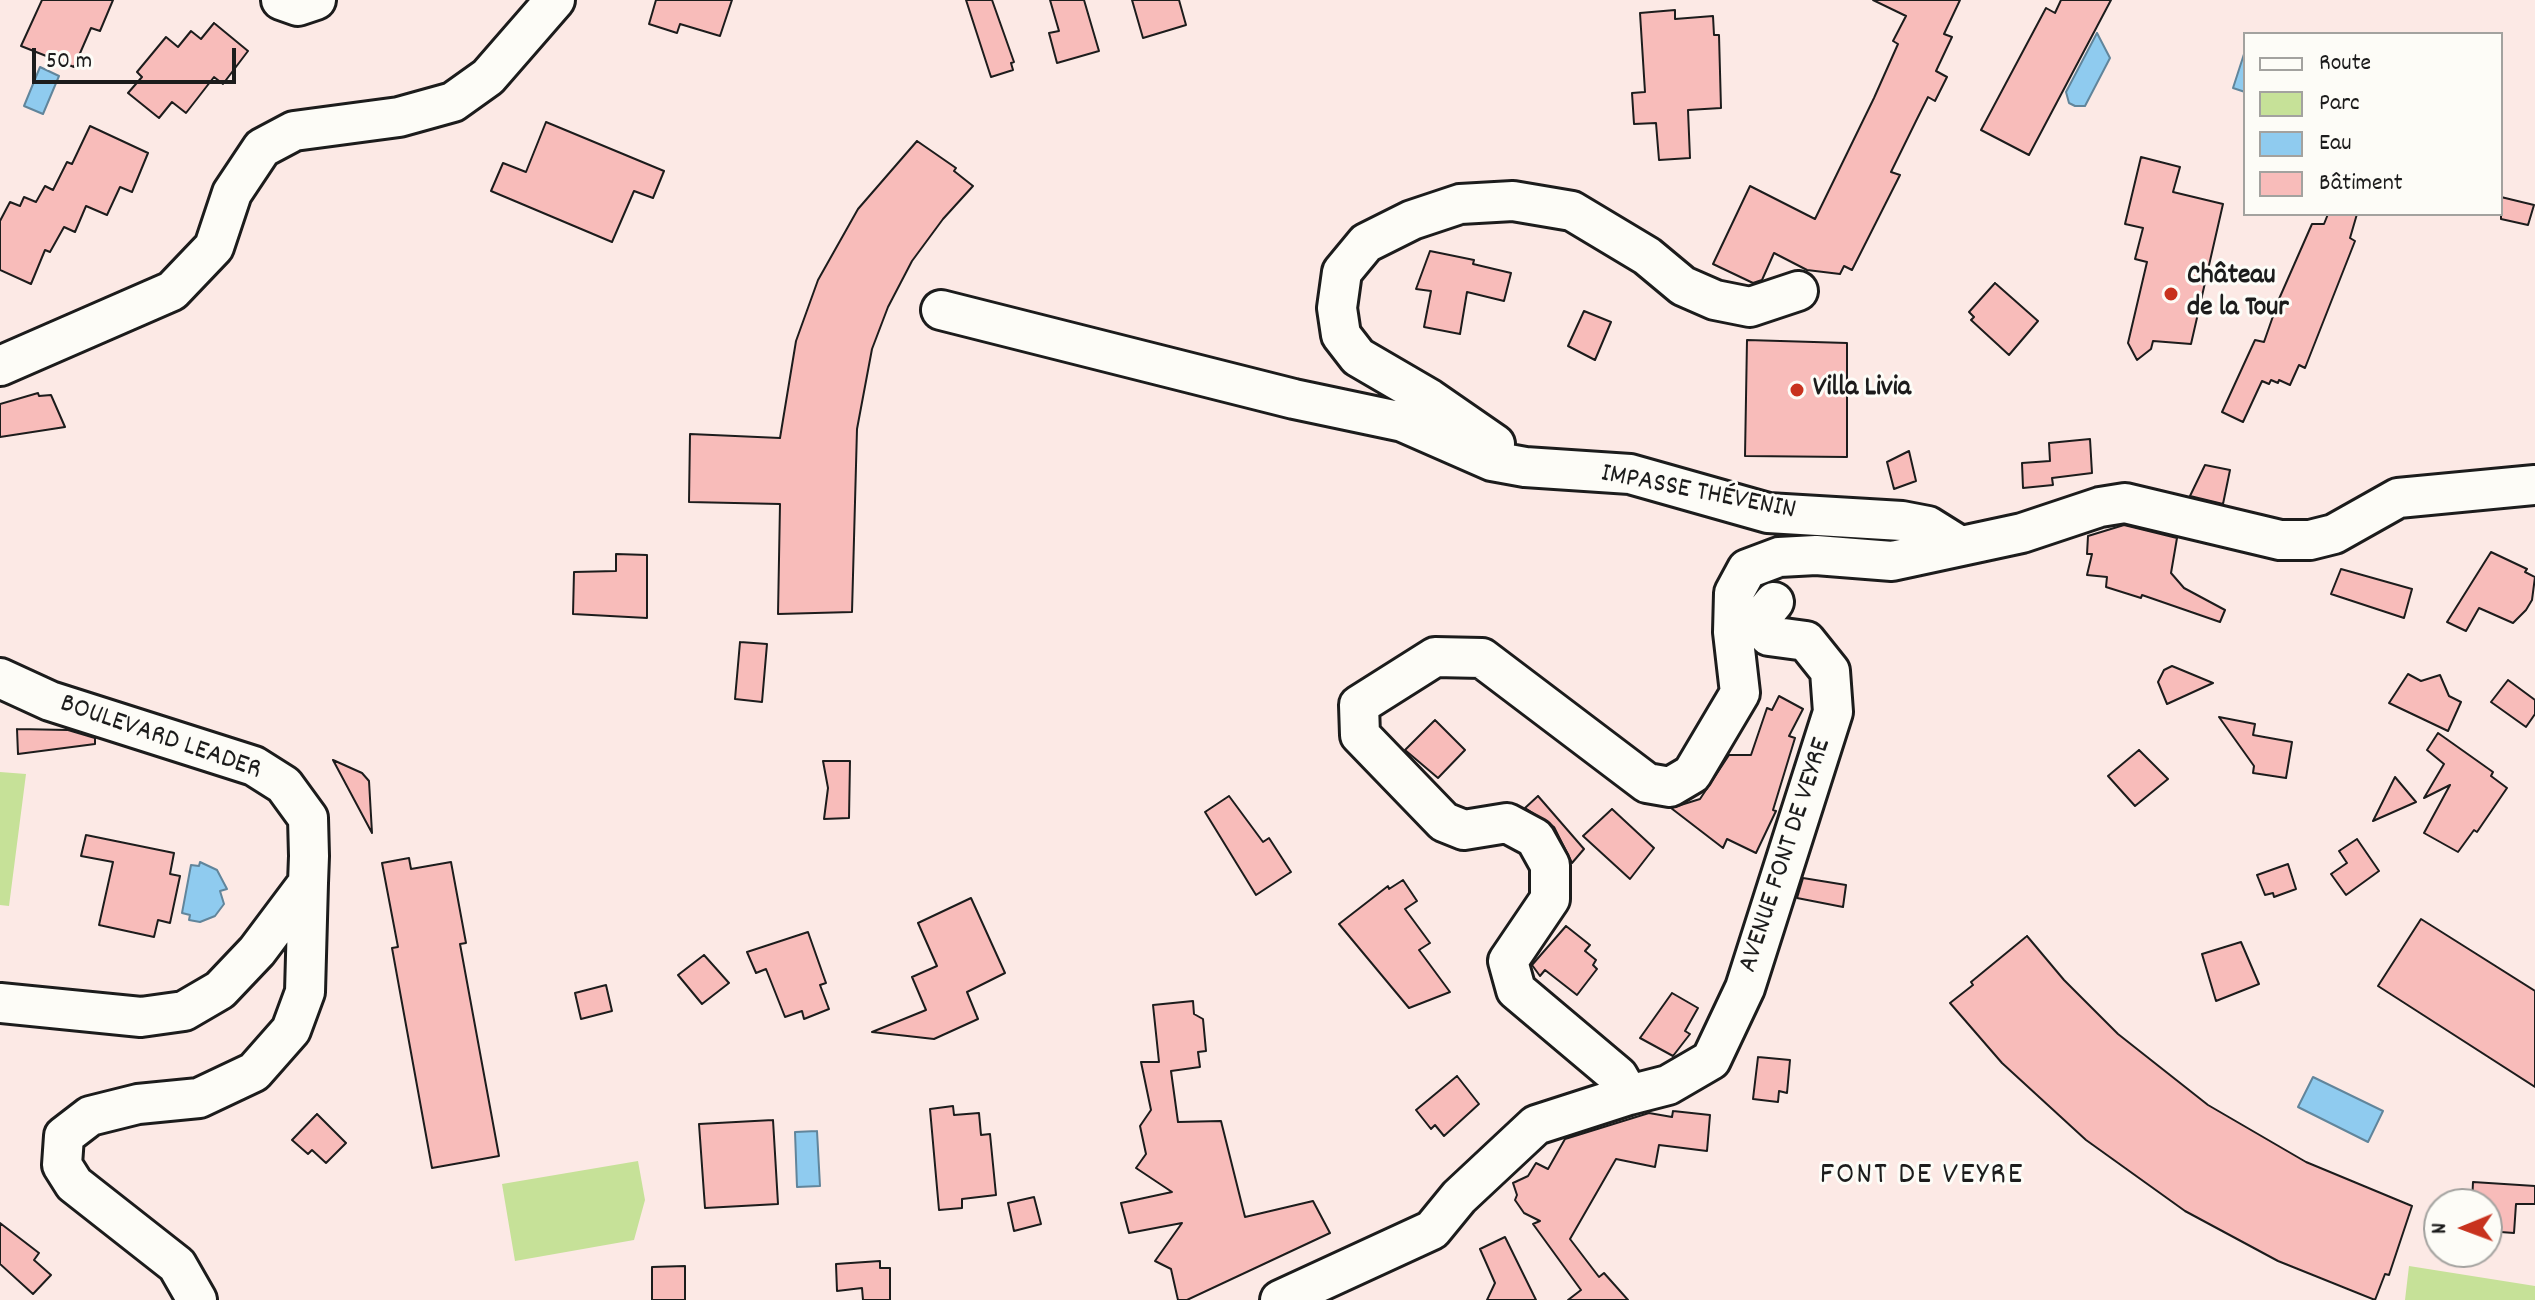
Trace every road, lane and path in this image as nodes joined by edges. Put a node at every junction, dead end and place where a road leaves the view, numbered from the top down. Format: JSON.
{"nodes":[{"id":1,"x":555,"y":0,"type":"edge"},
{"id":2,"x":1798,"y":291,"type":"dead end"},
{"id":3,"x":941,"y":310,"type":"dead end"},
{"id":4,"x":0,"y":366,"type":"edge"},
{"id":5,"x":1525,"y":467,"type":"junction"},
{"id":6,"x":2535,"y":485,"type":"edge"},
{"id":7,"x":1960,"y":546,"type":"junction"},
{"id":8,"x":1774,"y":602,"type":"dead end"},
{"id":9,"x":0,"y":678,"type":"edge"},
{"id":10,"x":308,"y":883,"type":"junction"},
{"id":11,"x":0,"y":1003,"type":"edge"},
{"id":12,"x":1629,"y":1095,"type":"junction"},
{"id":13,"x":197,"y":1300,"type":"edge"},
{"id":14,"x":1280,"y":1300,"type":"edge"}],
"edges":[{"from":1,"to":4,"type":"street"},
{"from":2,"to":5,"type":"street"},
{"from":3,"to":5,"type":"street","name":"IMPASSE THÉVENIN"},
{"from":5,"to":7,"type":"street","name":"IMPASSE THÉVENIN"},
{"from":6,"to":7,"type":"street"},
{"from":7,"to":12,"type":"street"},
{"from":8,"to":12,"type":"street","name":"AVENUE FONT DE VEYRE"},
{"from":9,"to":10,"type":"street","name":"BOULEVARD LEADER"},
{"from":10,"to":11,"type":"street"},
{"from":10,"to":13,"type":"street","name":"BOULEVARD LEADER"},
{"from":12,"to":14,"type":"street","name":"AVENUE FONT DE VEYRE"}]}
